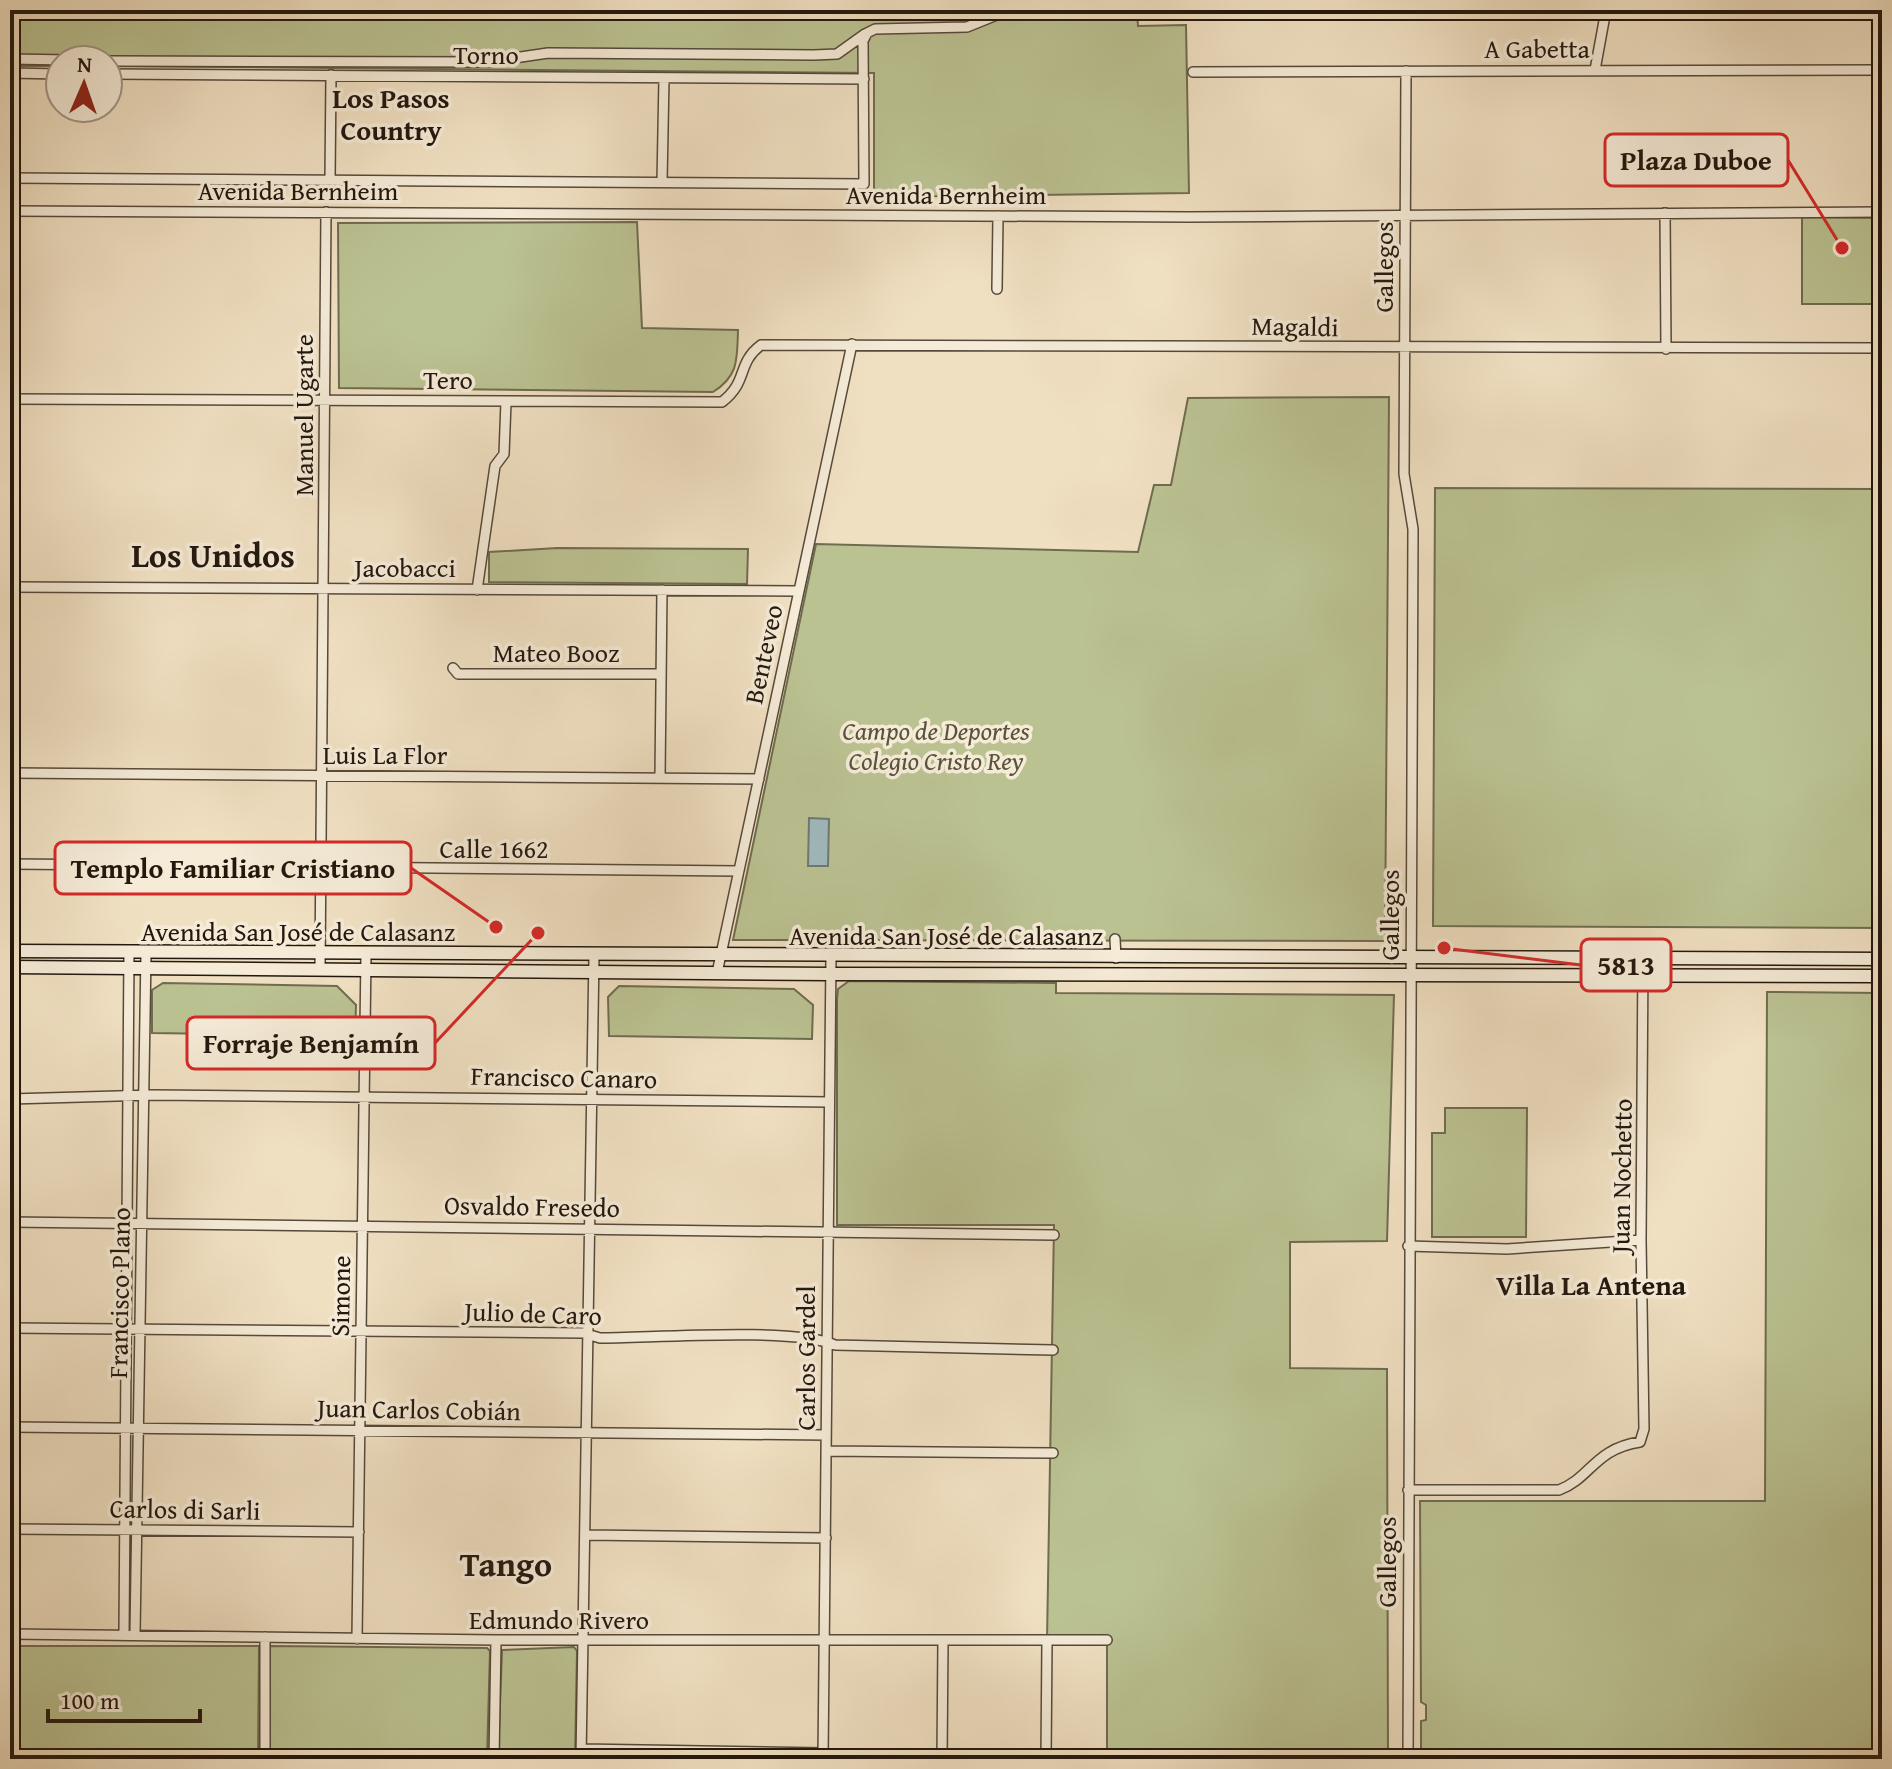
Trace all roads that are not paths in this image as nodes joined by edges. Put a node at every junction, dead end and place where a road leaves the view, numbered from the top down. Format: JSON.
{"nodes":[{"id":1,"x":984,"y":10,"type":"edge"},
{"id":2,"x":1009,"y":10,"type":"edge"},
{"id":3,"x":1606,"y":10,"type":"edge"},
{"id":4,"x":980,"y":22,"type":"junction"},
{"id":5,"x":867,"y":33,"type":"junction"},
{"id":6,"x":10,"y":59,"type":"edge"},
{"id":7,"x":44,"y":60,"type":"edge"},
{"id":8,"x":124,"y":61,"type":"edge"},
{"id":9,"x":1595,"y":70,"type":"junction"},
{"id":10,"x":1882,"y":70,"type":"edge"},
{"id":11,"x":1406,"y":71,"type":"junction"},
{"id":12,"x":1193,"y":72,"type":"dead end"},
{"id":13,"x":10,"y":73,"type":"edge"},
{"id":14,"x":44,"y":74,"type":"edge"},
{"id":15,"x":124,"y":74,"type":"edge"},
{"id":16,"x":331,"y":75,"type":"junction"},
{"id":17,"x":664,"y":78,"type":"junction"},
{"id":18,"x":864,"y":79,"type":"junction"},
{"id":19,"x":10,"y":178,"type":"edge"},
{"id":20,"x":330,"y":180,"type":"junction"},
{"id":21,"x":662,"y":182,"type":"junction"},
{"id":22,"x":10,"y":211,"type":"edge"},
{"id":23,"x":326,"y":212,"type":"junction"},
{"id":24,"x":1882,"y":212,"type":"edge"},
{"id":25,"x":1665,"y":213,"type":"junction"},
{"id":26,"x":998,"y":216,"type":"junction"},
{"id":27,"x":1405,"y":216,"type":"junction"},
{"id":28,"x":997,"y":289,"type":"dead end"},
{"id":29,"x":852,"y":344,"type":"junction"},
{"id":30,"x":1882,"y":348,"type":"edge"},
{"id":31,"x":1404,"y":349,"type":"junction"},
{"id":32,"x":1666,"y":349,"type":"junction"},
{"id":33,"x":10,"y":399,"type":"edge"},
{"id":34,"x":325,"y":401,"type":"junction"},
{"id":35,"x":506,"y":402,"type":"junction"},
{"id":36,"x":10,"y":587,"type":"edge"},
{"id":37,"x":326,"y":590,"type":"junction"},
{"id":38,"x":477,"y":590,"type":"junction"},
{"id":39,"x":662,"y":590,"type":"junction"},
{"id":40,"x":799,"y":591,"type":"junction"},
{"id":41,"x":453,"y":668,"type":"dead end"},
{"id":42,"x":661,"y":674,"type":"junction"},
{"id":43,"x":10,"y":773,"type":"edge"},
{"id":44,"x":322,"y":776,"type":"junction"},
{"id":45,"x":660,"y":778,"type":"junction"},
{"id":46,"x":759,"y":779,"type":"junction"},
{"id":47,"x":10,"y":864,"type":"edge"},
{"id":48,"x":321,"y":870,"type":"junction"},
{"id":49,"x":739,"y":871,"type":"junction"},
{"id":50,"x":1115,"y":939,"type":"dead end"},
{"id":51,"x":10,"y":951,"type":"edge"},
{"id":52,"x":129,"y":952,"type":"junction"},
{"id":53,"x":146,"y":953,"type":"junction"},
{"id":54,"x":321,"y":954,"type":"junction"},
{"id":55,"x":366,"y":954,"type":"junction"},
{"id":56,"x":594,"y":955,"type":"junction"},
{"id":57,"x":720,"y":956,"type":"junction"},
{"id":58,"x":1411,"y":956,"type":"junction"},
{"id":59,"x":831,"y":957,"type":"junction"},
{"id":60,"x":1116,"y":958,"type":"junction"},
{"id":61,"x":1643,"y":958,"type":"junction"},
{"id":62,"x":1882,"y":959,"type":"edge"},
{"id":63,"x":10,"y":967,"type":"edge"},
{"id":64,"x":129,"y":968,"type":"junction"},
{"id":65,"x":145,"y":968,"type":"junction"},
{"id":66,"x":320,"y":969,"type":"junction"},
{"id":67,"x":366,"y":970,"type":"junction"},
{"id":68,"x":594,"y":972,"type":"junction"},
{"id":69,"x":717,"y":973,"type":"junction"},
{"id":70,"x":830,"y":974,"type":"junction"},
{"id":71,"x":1411,"y":975,"type":"junction"},
{"id":72,"x":1643,"y":976,"type":"junction"},
{"id":73,"x":1882,"y":976,"type":"edge"},
{"id":74,"x":144,"y":1096,"type":"junction"},
{"id":75,"x":364,"y":1097,"type":"junction"},
{"id":76,"x":128,"y":1098,"type":"junction"},
{"id":77,"x":10,"y":1099,"type":"edge"},
{"id":78,"x":592,"y":1099,"type":"junction"},
{"id":79,"x":829,"y":1102,"type":"junction"},
{"id":80,"x":10,"y":1222,"type":"edge"},
{"id":81,"x":127,"y":1223,"type":"junction"},
{"id":82,"x":142,"y":1223,"type":"junction"},
{"id":83,"x":363,"y":1226,"type":"junction"},
{"id":84,"x":590,"y":1229,"type":"junction"},
{"id":85,"x":828,"y":1232,"type":"junction"},
{"id":86,"x":1054,"y":1235,"type":"dead end"},
{"id":87,"x":1641,"y":1240,"type":"junction"},
{"id":88,"x":1408,"y":1246,"type":"junction"},
{"id":89,"x":10,"y":1328,"type":"edge"},
{"id":90,"x":126,"y":1329,"type":"junction"},
{"id":91,"x":140,"y":1329,"type":"junction"},
{"id":92,"x":361,"y":1331,"type":"junction"},
{"id":93,"x":589,"y":1335,"type":"junction"},
{"id":94,"x":827,"y":1341,"type":"junction"},
{"id":95,"x":1053,"y":1350,"type":"dead end"},
{"id":96,"x":10,"y":1427,"type":"edge"},
{"id":97,"x":126,"y":1428,"type":"junction"},
{"id":98,"x":139,"y":1428,"type":"junction"},
{"id":99,"x":360,"y":1430,"type":"junction"},
{"id":100,"x":589,"y":1434,"type":"junction"},
{"id":101,"x":826,"y":1435,"type":"junction"},
{"id":102,"x":826,"y":1451,"type":"junction"},
{"id":103,"x":1053,"y":1453,"type":"dead end"},
{"id":104,"x":1408,"y":1490,"type":"junction"},
{"id":105,"x":10,"y":1529,"type":"edge"},
{"id":106,"x":125,"y":1530,"type":"junction"},
{"id":107,"x":137,"y":1530,"type":"junction"},
{"id":108,"x":359,"y":1532,"type":"junction"},
{"id":109,"x":586,"y":1535,"type":"junction"},
{"id":110,"x":826,"y":1538,"type":"junction"},
{"id":111,"x":10,"y":1634,"type":"edge"},
{"id":112,"x":124,"y":1634,"type":"junction"},
{"id":113,"x":135,"y":1634,"type":"junction"},
{"id":114,"x":265,"y":1637,"type":"junction"},
{"id":115,"x":357,"y":1639,"type":"junction"},
{"id":116,"x":496,"y":1640,"type":"junction"},
{"id":117,"x":943,"y":1640,"type":"junction"},
{"id":118,"x":1107,"y":1640,"type":"dead end"},
{"id":119,"x":583,"y":1641,"type":"junction"},
{"id":120,"x":1047,"y":1641,"type":"junction"},
{"id":121,"x":825,"y":1642,"type":"junction"},
{"id":122,"x":581,"y":1754,"type":"edge"},
{"id":123,"x":824,"y":1756,"type":"edge"},
{"id":124,"x":265,"y":1759,"type":"edge"},
{"id":125,"x":494,"y":1759,"type":"edge"},
{"id":126,"x":942,"y":1759,"type":"edge"},
{"id":127,"x":1046,"y":1759,"type":"edge"},
{"id":128,"x":1408,"y":1759,"type":"edge"}],
"edges":[{"from":1,"to":4,"type":"street"},
{"from":2,"to":4,"type":"street"},
{"from":3,"to":9,"type":"street"},
{"from":4,"to":5,"type":"street"},
{"from":5,"to":8,"type":"street"},
{"from":5,"to":18,"type":"street"},
{"from":6,"to":7,"type":"street"},
{"from":9,"to":10,"type":"street","name":"A Gabetta"},
{"from":9,"to":11,"type":"street","name":"A Gabetta"},
{"from":11,"to":12,"type":"street","name":"A Gabetta"},
{"from":11,"to":27,"type":"street","name":"Gallegos"},
{"from":13,"to":14,"type":"street"},
{"from":15,"to":16,"type":"street","name":"Torno"},
{"from":16,"to":17,"type":"street","name":"Torno"},
{"from":16,"to":20,"type":"street"},
{"from":17,"to":18,"type":"street","name":"Torno"},
{"from":17,"to":21,"type":"street"},
{"from":18,"to":21,"type":"street"},
{"from":19,"to":20,"type":"street"},
{"from":20,"to":21,"type":"street"},
{"from":22,"to":23,"type":"street","name":"Avenida Bernheim"},
{"from":23,"to":26,"type":"street","name":"Avenida Bernheim"},
{"from":23,"to":34,"type":"street","name":"Manuel Ugarte"},
{"from":24,"to":25,"type":"street","name":"Avenida Bernheim"},
{"from":25,"to":27,"type":"street","name":"Avenida Bernheim"},
{"from":25,"to":32,"type":"street"},
{"from":26,"to":27,"type":"street","name":"Avenida Bernheim"},
{"from":26,"to":28,"type":"street"},
{"from":27,"to":31,"type":"street","name":"Gallegos"},
{"from":29,"to":31,"type":"street","name":"Magaldi"},
{"from":29,"to":35,"type":"street","name":"Tero"},
{"from":29,"to":40,"type":"street","name":"Benteveo"},
{"from":30,"to":32,"type":"street","name":"Magaldi"},
{"from":31,"to":32,"type":"street","name":"Magaldi"},
{"from":31,"to":58,"type":"street","name":"Gallegos"},
{"from":33,"to":34,"type":"street","name":"Tero"},
{"from":34,"to":35,"type":"street","name":"Tero"},
{"from":34,"to":37,"type":"street","name":"Manuel Ugarte"},
{"from":35,"to":38,"type":"street"},
{"from":36,"to":37,"type":"street","name":"Jacobacci"},
{"from":37,"to":38,"type":"street","name":"Jacobacci"},
{"from":37,"to":44,"type":"street","name":"Manuel Ugarte"},
{"from":38,"to":39,"type":"street","name":"Jacobacci"},
{"from":39,"to":40,"type":"street","name":"Jacobacci"},
{"from":39,"to":42,"type":"street"},
{"from":40,"to":46,"type":"street","name":"Benteveo"},
{"from":41,"to":42,"type":"street","name":"Mateo Booz"},
{"from":42,"to":45,"type":"street"},
{"from":43,"to":44,"type":"street","name":"Luis La Flor"},
{"from":44,"to":45,"type":"street","name":"Luis La Flor"},
{"from":44,"to":48,"type":"street","name":"Manuel Ugarte"},
{"from":45,"to":46,"type":"street","name":"Luis La Flor"},
{"from":46,"to":49,"type":"street","name":"Benteveo"},
{"from":47,"to":48,"type":"street","name":"Calle 1662"},
{"from":48,"to":49,"type":"street","name":"Calle 1662"},
{"from":48,"to":54,"type":"street","name":"Manuel Ugarte"},
{"from":49,"to":57,"type":"street","name":"Benteveo"},
{"from":50,"to":60,"type":"street"},
{"from":51,"to":52,"type":"main road","name":"Avenida San José de Calasanz"},
{"from":52,"to":53,"type":"main road","name":"Avenida San José de Calasanz"},
{"from":52,"to":64,"type":"street","name":"Francisco Plano"},
{"from":53,"to":54,"type":"main road","name":"Avenida San José de Calasanz"},
{"from":53,"to":65,"type":"street","name":"Francisco Plano"},
{"from":54,"to":55,"type":"main road","name":"Avenida San José de Calasanz"},
{"from":54,"to":66,"type":"street","name":"Manuel Ugarte"},
{"from":55,"to":56,"type":"main road","name":"Avenida San José de Calasanz"},
{"from":55,"to":67,"type":"street","name":"Simone"},
{"from":56,"to":57,"type":"main road","name":"Avenida San José de Calasanz"},
{"from":56,"to":68,"type":"street"},
{"from":57,"to":59,"type":"main road","name":"Avenida San José de Calasanz"},
{"from":57,"to":69,"type":"street","name":"Benteveo"},
{"from":58,"to":60,"type":"main road","name":"Avenida San José de Calasanz"},
{"from":58,"to":61,"type":"main road","name":"Avenida San José de Calasanz"},
{"from":58,"to":71,"type":"street","name":"Gallegos"},
{"from":59,"to":60,"type":"main road","name":"Avenida San José de Calasanz"},
{"from":59,"to":70,"type":"street","name":"Carlos Gardel"},
{"from":61,"to":62,"type":"main road","name":"Avenida San José de Calasanz"},
{"from":61,"to":72,"type":"street","name":"Juan Nochetto"},
{"from":63,"to":64,"type":"main road","name":"Avenida San José de Calasanz"},
{"from":64,"to":65,"type":"main road","name":"Avenida San José de Calasanz"},
{"from":64,"to":76,"type":"street","name":"Francisco Plano"},
{"from":65,"to":66,"type":"main road","name":"Avenida San José de Calasanz"},
{"from":65,"to":74,"type":"street","name":"Francisco Plano"},
{"from":66,"to":67,"type":"main road","name":"Avenida San José de Calasanz"},
{"from":67,"to":68,"type":"main road","name":"Avenida San José de Calasanz"},
{"from":67,"to":75,"type":"street","name":"Simone"},
{"from":68,"to":69,"type":"main road","name":"Avenida San José de Calasanz"},
{"from":68,"to":78,"type":"street"},
{"from":69,"to":70,"type":"main road","name":"Avenida San José de Calasanz"},
{"from":70,"to":71,"type":"main road","name":"Avenida San José de Calasanz"},
{"from":70,"to":79,"type":"street","name":"Carlos Gardel"},
{"from":71,"to":72,"type":"main road","name":"Avenida San José de Calasanz"},
{"from":71,"to":88,"type":"street","name":"Gallegos"},
{"from":72,"to":73,"type":"main road","name":"Avenida San José de Calasanz"},
{"from":72,"to":87,"type":"street","name":"Juan Nochetto"},
{"from":74,"to":75,"type":"street","name":"Francisco Canaro"},
{"from":74,"to":76,"type":"street","name":"Francisco Canaro"},
{"from":74,"to":82,"type":"street","name":"Francisco Plano"},
{"from":75,"to":78,"type":"street","name":"Francisco Canaro"},
{"from":75,"to":83,"type":"street","name":"Simone"},
{"from":76,"to":77,"type":"street","name":"Francisco Canaro"},
{"from":76,"to":81,"type":"street","name":"Francisco Plano"},
{"from":78,"to":79,"type":"street","name":"Francisco Canaro"},
{"from":78,"to":84,"type":"street"},
{"from":79,"to":85,"type":"street","name":"Carlos Gardel"},
{"from":80,"to":81,"type":"street","name":"Osvaldo Fresedo"},
{"from":81,"to":82,"type":"street","name":"Osvaldo Fresedo"},
{"from":81,"to":90,"type":"street","name":"Francisco Plano"},
{"from":82,"to":83,"type":"street","name":"Osvaldo Fresedo"},
{"from":82,"to":91,"type":"street","name":"Francisco Plano"},
{"from":83,"to":84,"type":"street","name":"Osvaldo Fresedo"},
{"from":83,"to":92,"type":"street","name":"Simone"},
{"from":84,"to":85,"type":"street","name":"Osvaldo Fresedo"},
{"from":84,"to":93,"type":"street"},
{"from":85,"to":86,"type":"street","name":"Osvaldo Fresedo"},
{"from":85,"to":94,"type":"street","name":"Carlos Gardel"},
{"from":87,"to":88,"type":"street"},
{"from":87,"to":104,"type":"street","name":"Juan Nochetto"},
{"from":88,"to":104,"type":"street","name":"Gallegos"},
{"from":89,"to":90,"type":"street","name":"Julio de Caro"},
{"from":90,"to":91,"type":"street","name":"Julio de Caro"},
{"from":90,"to":97,"type":"street","name":"Francisco Plano"},
{"from":91,"to":92,"type":"street","name":"Julio de Caro"},
{"from":91,"to":98,"type":"street","name":"Francisco Plano"},
{"from":92,"to":93,"type":"street","name":"Julio de Caro"},
{"from":92,"to":99,"type":"street","name":"Simone"},
{"from":93,"to":94,"type":"street","name":"Julio de Caro"},
{"from":93,"to":100,"type":"street"},
{"from":94,"to":95,"type":"street","name":"Julio de Caro"},
{"from":94,"to":101,"type":"street","name":"Carlos Gardel"},
{"from":96,"to":97,"type":"street","name":"Juan Carlos Cobián"},
{"from":97,"to":98,"type":"street","name":"Juan Carlos Cobián"},
{"from":97,"to":106,"type":"street","name":"Francisco Plano"},
{"from":98,"to":99,"type":"street","name":"Juan Carlos Cobián"},
{"from":98,"to":107,"type":"street","name":"Francisco Plano"},
{"from":99,"to":100,"type":"street","name":"Juan Carlos Cobián"},
{"from":99,"to":108,"type":"street","name":"Simone"},
{"from":100,"to":101,"type":"street","name":"Juan Carlos Cobián"},
{"from":100,"to":109,"type":"street"},
{"from":101,"to":102,"type":"street","name":"Carlos Gardel"},
{"from":102,"to":103,"type":"street"},
{"from":102,"to":110,"type":"street","name":"Carlos Gardel"},
{"from":104,"to":128,"type":"street","name":"Gallegos"},
{"from":105,"to":106,"type":"street","name":"Carlos di Sarli"},
{"from":106,"to":107,"type":"street","name":"Carlos di Sarli"},
{"from":106,"to":112,"type":"street","name":"Francisco Plano"},
{"from":107,"to":108,"type":"street","name":"Carlos di Sarli"},
{"from":107,"to":113,"type":"street","name":"Francisco Plano"},
{"from":108,"to":115,"type":"street","name":"Simone"},
{"from":109,"to":110,"type":"street"},
{"from":109,"to":119,"type":"street"},
{"from":110,"to":121,"type":"street","name":"Carlos Gardel"},
{"from":111,"to":112,"type":"street","name":"Edmundo Rivero"},
{"from":112,"to":113,"type":"street","name":"Edmundo Rivero"},
{"from":113,"to":114,"type":"street","name":"Edmundo Rivero"},
{"from":114,"to":115,"type":"street","name":"Edmundo Rivero"},
{"from":114,"to":124,"type":"street"},
{"from":115,"to":116,"type":"street","name":"Edmundo Rivero"},
{"from":116,"to":119,"type":"street","name":"Edmundo Rivero"},
{"from":116,"to":125,"type":"street"},
{"from":117,"to":120,"type":"street","name":"Edmundo Rivero"},
{"from":117,"to":121,"type":"street","name":"Edmundo Rivero"},
{"from":117,"to":126,"type":"street"},
{"from":118,"to":120,"type":"street","name":"Edmundo Rivero"},
{"from":119,"to":121,"type":"street","name":"Edmundo Rivero"},
{"from":119,"to":122,"type":"street"},
{"from":120,"to":127,"type":"street"},
{"from":121,"to":123,"type":"street","name":"Carlos Gardel"},
{"from":122,"to":123,"type":"street"}]}
